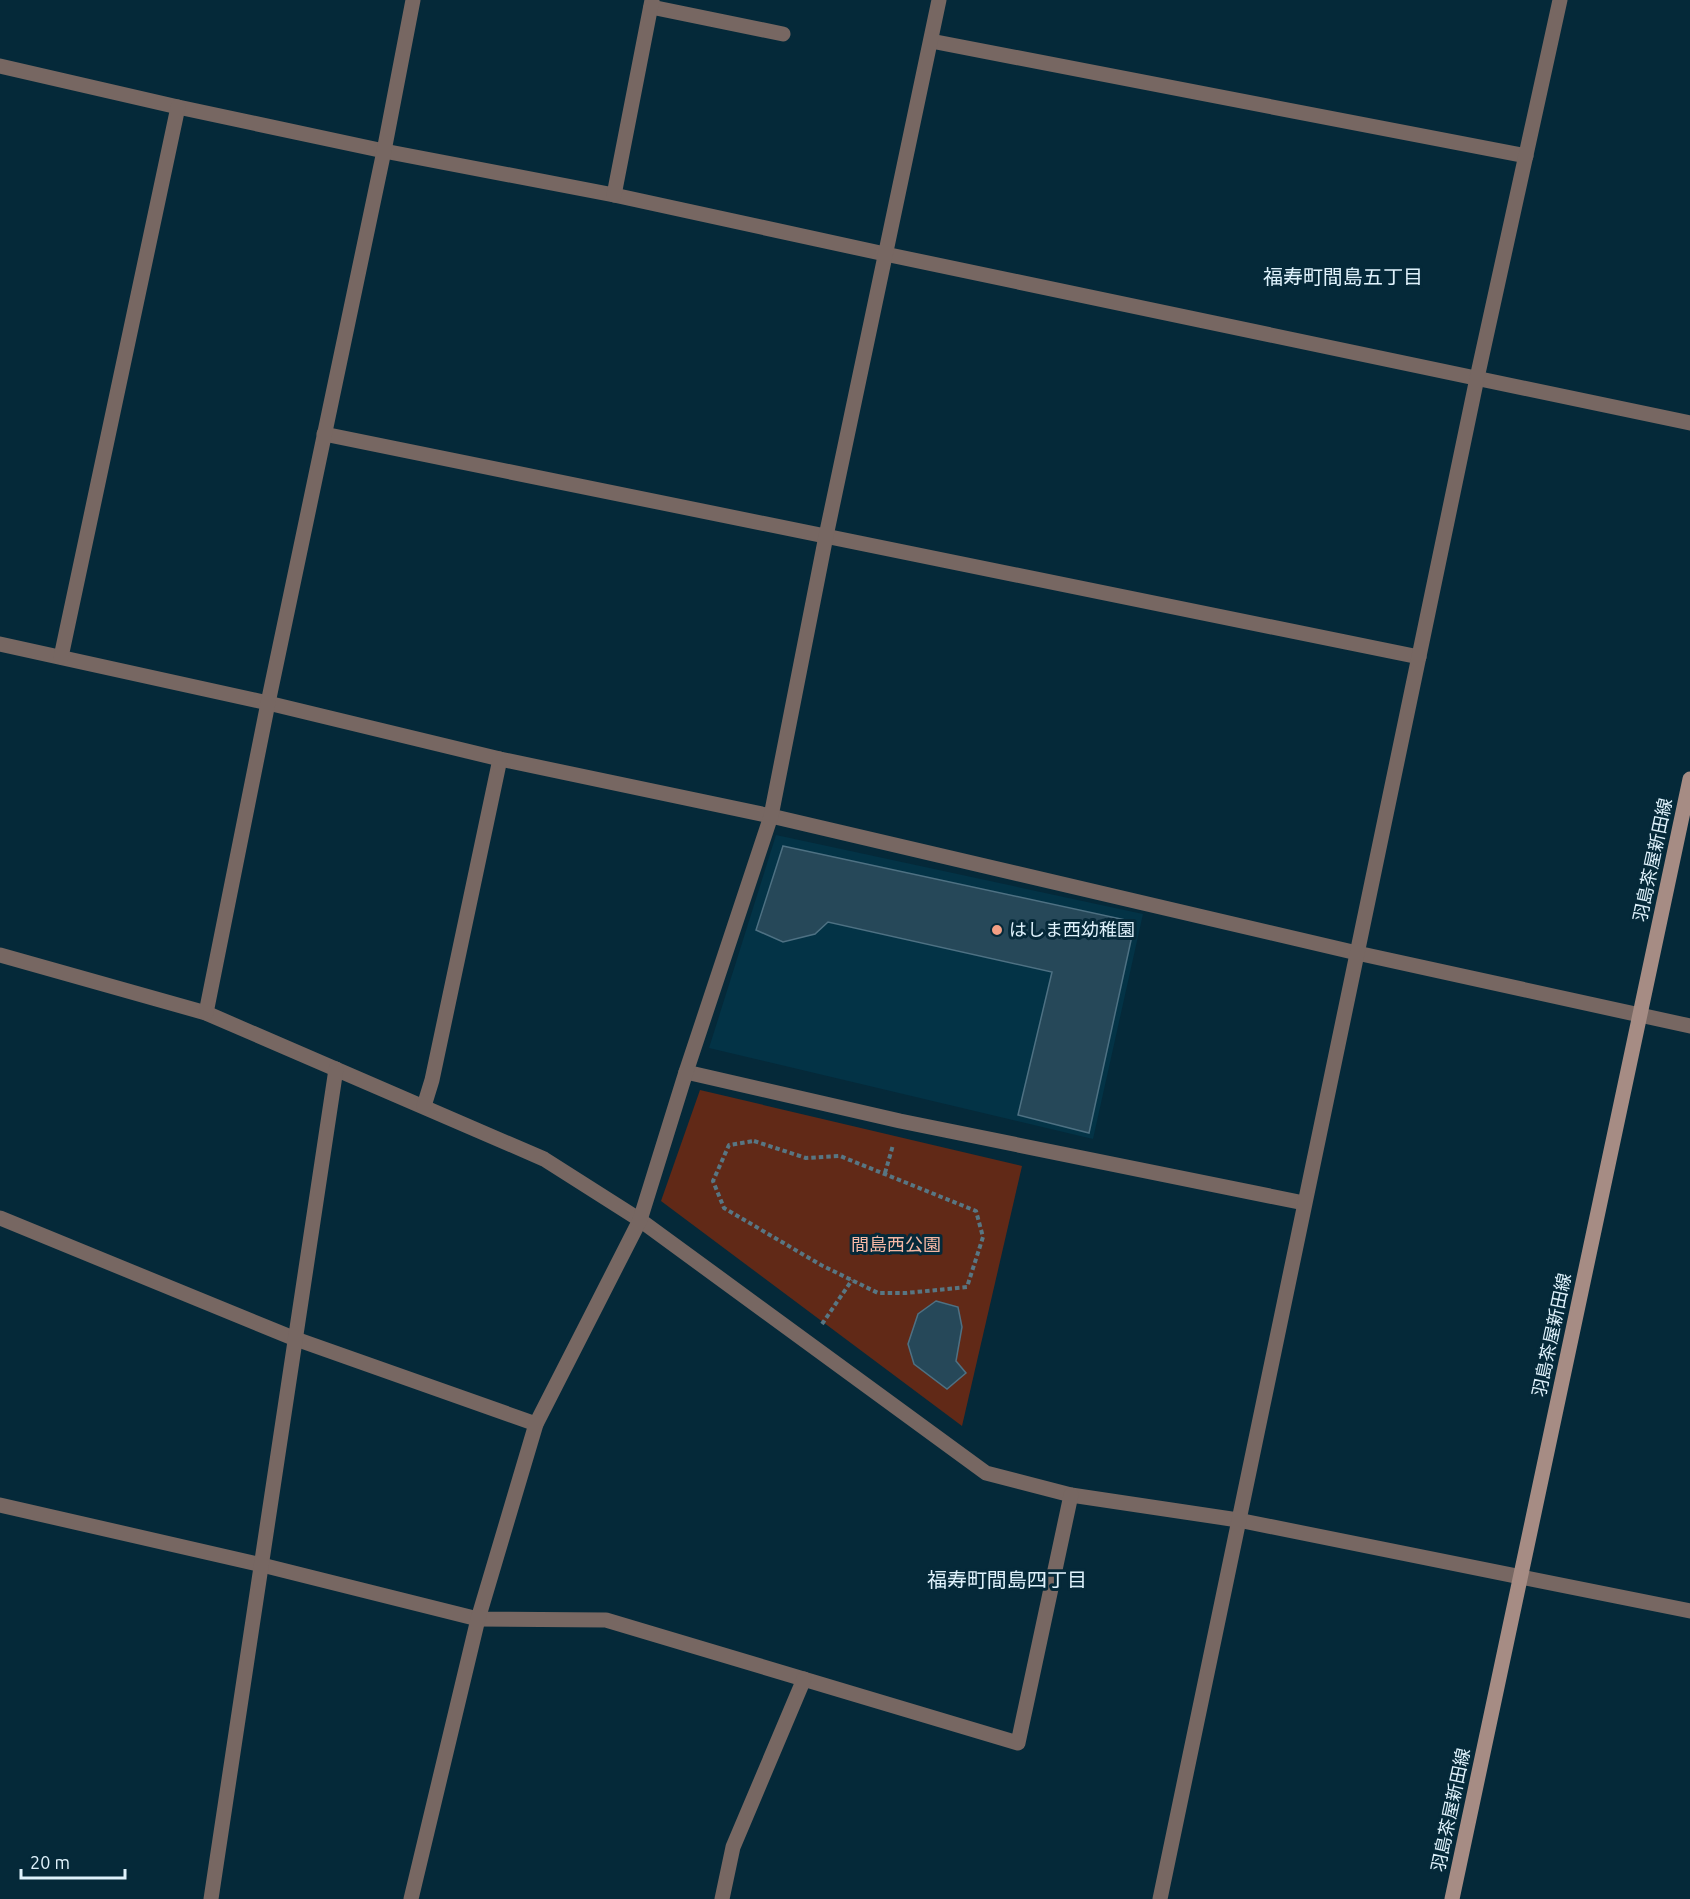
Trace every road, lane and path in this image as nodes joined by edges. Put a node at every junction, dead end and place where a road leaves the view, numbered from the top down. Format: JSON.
{"nodes":[{"id":1,"x":412,"y":0,"type":"edge"},
{"id":2,"x":939,"y":0,"type":"edge"},
{"id":3,"x":1560,"y":0,"type":"edge"},
{"id":4,"x":652,"y":3,"type":"edge"},
{"id":5,"x":783,"y":34,"type":"dead end"},
{"id":6,"x":931,"y":41,"type":"junction"},
{"id":7,"x":0,"y":66,"type":"edge"},
{"id":8,"x":178,"y":107,"type":"junction"},
{"id":9,"x":384,"y":151,"type":"junction"},
{"id":10,"x":1526,"y":156,"type":"junction"},
{"id":11,"x":614,"y":195,"type":"junction"},
{"id":12,"x":885,"y":254,"type":"junction"},
{"id":13,"x":1477,"y":378,"type":"junction"},
{"id":14,"x":1690,"y":423,"type":"edge"},
{"id":15,"x":324,"y":434,"type":"junction"},
{"id":16,"x":826,"y":536,"type":"junction"},
{"id":17,"x":0,"y":644,"type":"edge"},
{"id":18,"x":61,"y":657,"type":"junction"},
{"id":19,"x":1419,"y":657,"type":"junction"},
{"id":20,"x":268,"y":703,"type":"junction"},
{"id":21,"x":500,"y":759,"type":"junction"},
{"id":22,"x":1690,"y":779,"type":"edge"},
{"id":23,"x":771,"y":816,"type":"junction"},
{"id":24,"x":1357,"y":953,"type":"junction"},
{"id":25,"x":0,"y":955,"type":"edge"},
{"id":26,"x":206,"y":1012,"type":"junction"},
{"id":27,"x":1641,"y":1016,"type":"junction"},
{"id":28,"x":1690,"y":1026,"type":"edge"},
{"id":29,"x":336,"y":1069,"type":"junction"},
{"id":30,"x":686,"y":1072,"type":"junction"},
{"id":31,"x":424,"y":1106,"type":"junction"},
{"id":32,"x":1304,"y":1203,"type":"junction"},
{"id":33,"x":0,"y":1218,"type":"edge"},
{"id":34,"x":640,"y":1220,"type":"junction"},
{"id":35,"x":852,"y":1280,"type":"junction"},
{"id":36,"x":293,"y":1338,"type":"junction"},
{"id":37,"x":808,"y":1344,"type":"junction"},
{"id":38,"x":536,"y":1424,"type":"junction"},
{"id":39,"x":1071,"y":1495,"type":"junction"},
{"id":40,"x":0,"y":1505,"type":"edge"},
{"id":41,"x":1238,"y":1520,"type":"junction"},
{"id":42,"x":262,"y":1565,"type":"junction"},
{"id":43,"x":1519,"y":1578,"type":"junction"},
{"id":44,"x":1690,"y":1611,"type":"edge"},
{"id":45,"x":478,"y":1619,"type":"junction"},
{"id":46,"x":804,"y":1679,"type":"junction"},
{"id":47,"x":211,"y":1899,"type":"edge"},
{"id":48,"x":411,"y":1899,"type":"edge"},
{"id":49,"x":722,"y":1899,"type":"edge"},
{"id":50,"x":1160,"y":1899,"type":"edge"},
{"id":51,"x":1452,"y":1899,"type":"edge"}],
"edges":[{"from":1,"to":9,"type":"street"},
{"from":2,"to":6,"type":"street"},
{"from":3,"to":10,"type":"street"},
{"from":4,"to":5,"type":"street"},
{"from":4,"to":11,"type":"street"},
{"from":6,"to":10,"type":"street"},
{"from":6,"to":12,"type":"street"},
{"from":7,"to":8,"type":"street"},
{"from":8,"to":9,"type":"street"},
{"from":8,"to":18,"type":"street"},
{"from":9,"to":11,"type":"street"},
{"from":9,"to":15,"type":"street"},
{"from":10,"to":13,"type":"street"},
{"from":11,"to":12,"type":"street"},
{"from":12,"to":13,"type":"street"},
{"from":12,"to":16,"type":"street"},
{"from":13,"to":14,"type":"street"},
{"from":13,"to":19,"type":"street"},
{"from":15,"to":16,"type":"street"},
{"from":15,"to":20,"type":"street"},
{"from":16,"to":19,"type":"street"},
{"from":16,"to":23,"type":"street"},
{"from":17,"to":18,"type":"street"},
{"from":18,"to":20,"type":"street"},
{"from":19,"to":24,"type":"street"},
{"from":20,"to":21,"type":"street"},
{"from":20,"to":26,"type":"street"},
{"from":21,"to":23,"type":"street"},
{"from":21,"to":31,"type":"street"},
{"from":22,"to":27,"type":"main road","name":"羽島茶屋新田線"},
{"from":23,"to":24,"type":"street"},
{"from":23,"to":30,"type":"street"},
{"from":24,"to":27,"type":"street"},
{"from":24,"to":32,"type":"street"},
{"from":25,"to":26,"type":"street"},
{"from":26,"to":29,"type":"street"},
{"from":27,"to":28,"type":"street"},
{"from":27,"to":43,"type":"main road","name":"羽島茶屋新田線"},
{"from":29,"to":31,"type":"street"},
{"from":29,"to":36,"type":"street"},
{"from":30,"to":32,"type":"street"},
{"from":30,"to":34,"type":"street"},
{"from":31,"to":34,"type":"street"},
{"from":32,"to":41,"type":"street"},
{"from":33,"to":36,"type":"street"},
{"from":34,"to":37,"type":"street"},
{"from":34,"to":38,"type":"street"},
{"from":35,"to":35,"type":"path"},
{"from":35,"to":37,"type":"path"},
{"from":36,"to":38,"type":"street"},
{"from":36,"to":42,"type":"street"},
{"from":37,"to":39,"type":"street"},
{"from":38,"to":45,"type":"street"},
{"from":39,"to":41,"type":"street"},
{"from":39,"to":46,"type":"street"},
{"from":40,"to":42,"type":"street"},
{"from":41,"to":43,"type":"street"},
{"from":41,"to":50,"type":"street"},
{"from":42,"to":45,"type":"street"},
{"from":42,"to":47,"type":"street"},
{"from":43,"to":44,"type":"street"},
{"from":43,"to":51,"type":"main road","name":"羽島茶屋新田線"},
{"from":45,"to":46,"type":"street"},
{"from":45,"to":48,"type":"street"},
{"from":46,"to":49,"type":"street"}]}
